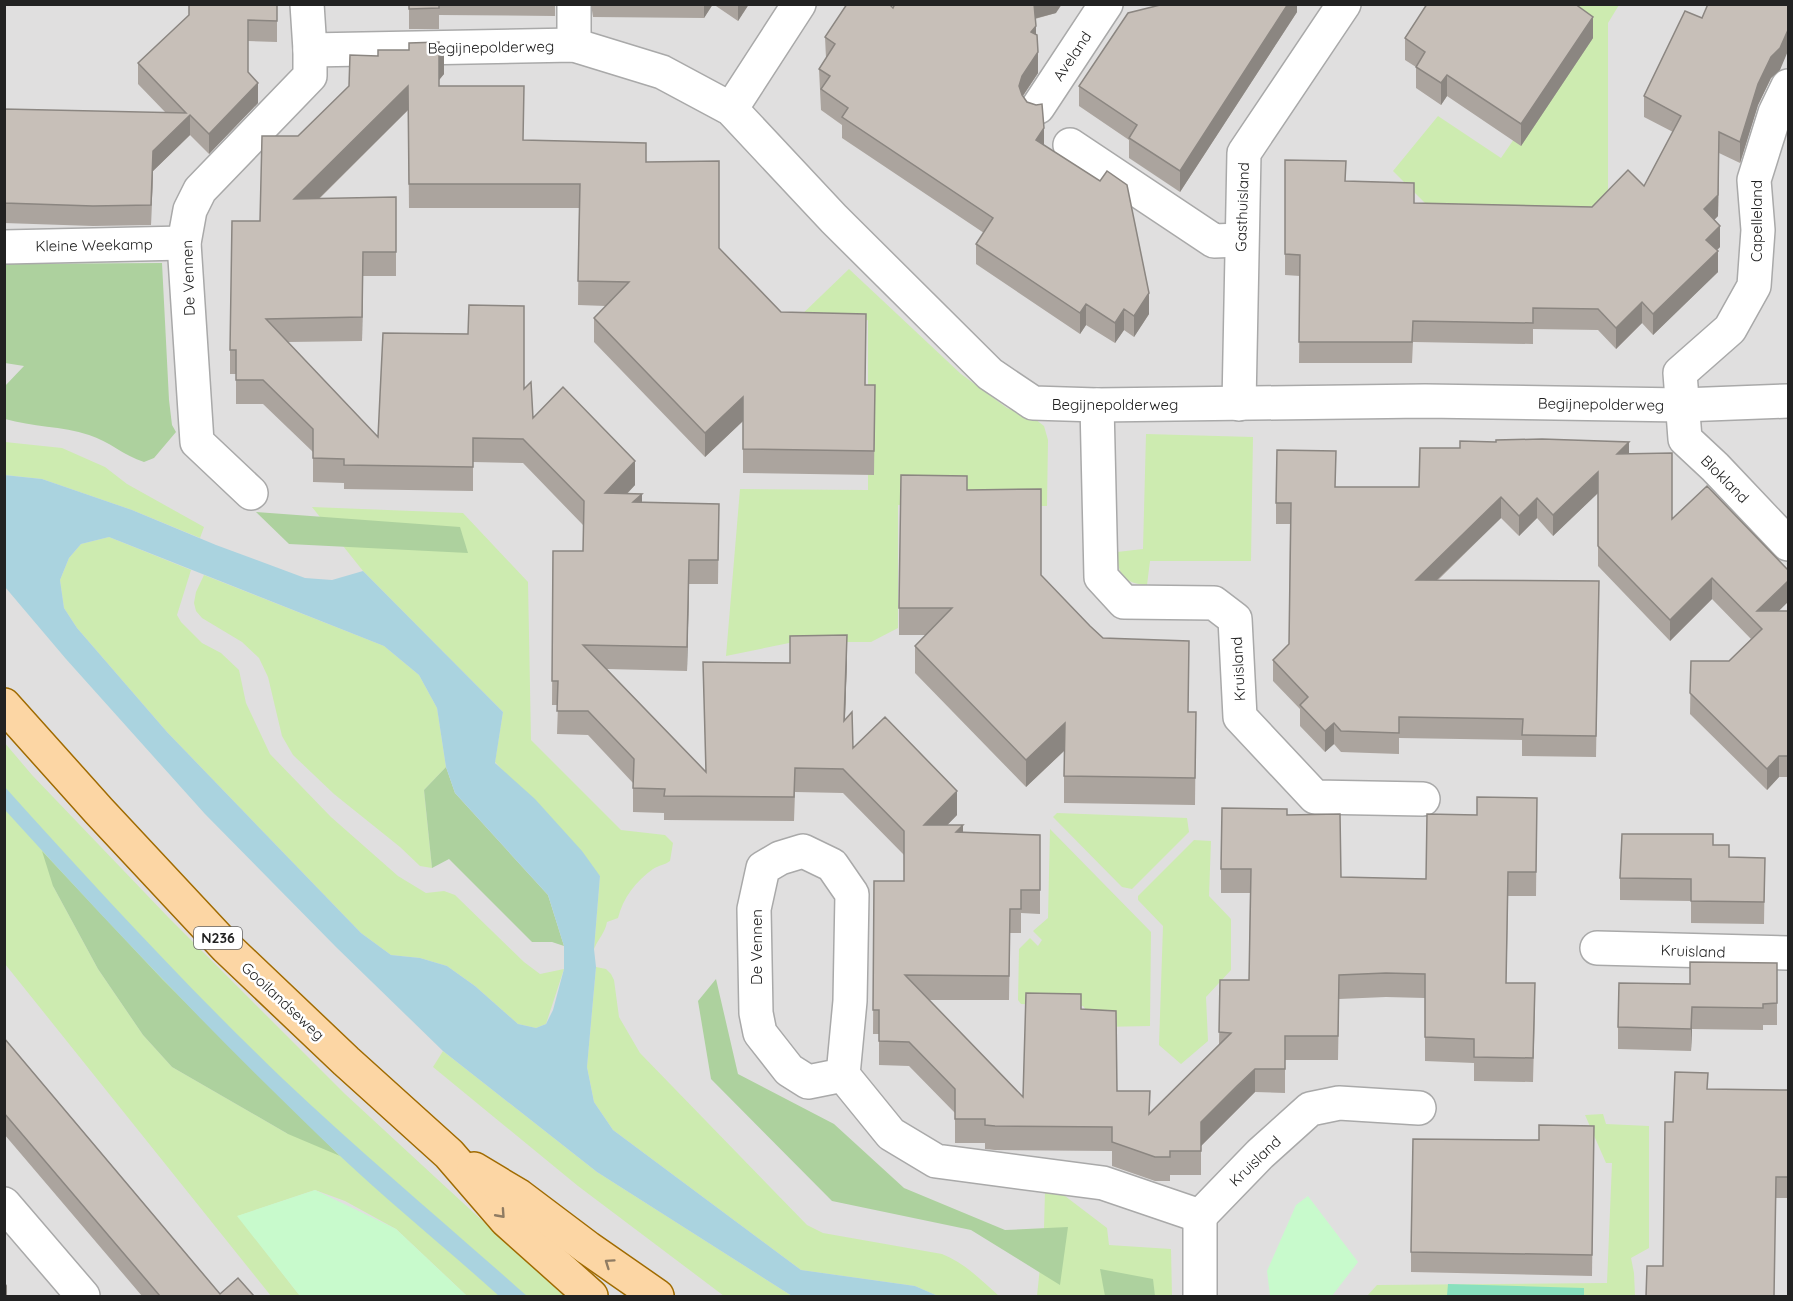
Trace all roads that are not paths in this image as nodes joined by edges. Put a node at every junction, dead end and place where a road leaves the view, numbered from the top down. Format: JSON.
{"nodes":[{"id":1,"x":307,"y":4,"type":"edge"},
{"id":2,"x":574,"y":4,"type":"edge"},
{"id":3,"x":799,"y":4,"type":"edge"},
{"id":4,"x":1106,"y":4,"type":"edge"},
{"id":5,"x":1344,"y":4,"type":"edge"},
{"id":6,"x":574,"y":45,"type":"junction"},
{"id":7,"x":310,"y":50,"type":"junction"},
{"id":8,"x":1788,"y":86,"type":"edge"},
{"id":9,"x":1038,"y":107,"type":"edge"},
{"id":10,"x":731,"y":109,"type":"junction"},
{"id":11,"x":1070,"y":146,"type":"dead end"},
{"id":12,"x":1241,"y":240,"type":"junction"},
{"id":13,"x":184,"y":243,"type":"junction"},
{"id":14,"x":4,"y":247,"type":"edge"},
{"id":15,"x":1788,"y":401,"type":"edge"},
{"id":16,"x":1239,"y":404,"type":"junction"},
{"id":17,"x":1097,"y":405,"type":"junction"},
{"id":18,"x":1682,"y":405,"type":"junction"},
{"id":19,"x":251,"y":493,"type":"dead end"},
{"id":20,"x":1788,"y":544,"type":"edge"},
{"id":21,"x":4,"y":705,"type":"edge"},
{"id":22,"x":1423,"y":799,"type":"dead end"},
{"id":23,"x":1597,"y":948,"type":"dead end"},
{"id":24,"x":1788,"y":953,"type":"edge"},
{"id":25,"x":843,"y":1075,"type":"junction"},
{"id":26,"x":1419,"y":1108,"type":"dead end"},
{"id":27,"x":449,"y":1154,"type":"junction"},
{"id":28,"x":4,"y":1204,"type":"edge"},
{"id":29,"x":1200,"y":1216,"type":"junction"},
{"id":30,"x":83,"y":1296,"type":"edge"},
{"id":31,"x":591,"y":1296,"type":"edge"},
{"id":32,"x":657,"y":1296,"type":"edge"},
{"id":33,"x":1200,"y":1296,"type":"edge"}],
"edges":[{"from":1,"to":7,"type":"street"},
{"from":2,"to":6,"type":"street","name":"Begijnepolderweg"},
{"from":3,"to":10,"type":"street"},
{"from":4,"to":9,"type":"street","name":"Aveland"},
{"from":5,"to":12,"type":"street","name":"Gasthuisland"},
{"from":6,"to":7,"type":"street","name":"Begijnepolderweg"},
{"from":6,"to":10,"type":"street","name":"Begijnepolderweg"},
{"from":7,"to":13,"type":"street","name":"De Vennen"},
{"from":8,"to":18,"type":"street","name":"Capelleland"},
{"from":10,"to":17,"type":"street","name":"Begijnepolderweg"},
{"from":11,"to":12,"type":"street"},
{"from":12,"to":16,"type":"street","name":"Gasthuisland"},
{"from":13,"to":14,"type":"street","name":"Kleine Weekamp"},
{"from":13,"to":19,"type":"street","name":"De Vennen"},
{"from":15,"to":18,"type":"street","name":"Begijnepolderweg"},
{"from":16,"to":17,"type":"street","name":"Begijnepolderweg"},
{"from":16,"to":18,"type":"street","name":"Begijnepolderweg"},
{"from":17,"to":22,"type":"street","name":"Kruisland"},
{"from":18,"to":20,"type":"street","name":"Blokland"},
{"from":21,"to":27,"type":"main road","name":"Gooilandseweg","number":"N236"},
{"from":23,"to":24,"type":"street","name":"Kruisland"},
{"from":25,"to":25,"type":"street","name":"De Vennen"},
{"from":25,"to":29,"type":"street"},
{"from":26,"to":29,"type":"street","name":"Kruisland"},
{"from":27,"to":31,"type":"main road","name":"Gooilandseweg","number":"N236","one_way":true},
{"from":32,"to":27,"type":"main road","name":"Gooilandseweg","number":"N236","one_way":true},
{"from":28,"to":30,"type":"street"},
{"from":29,"to":33,"type":"street"}]}
